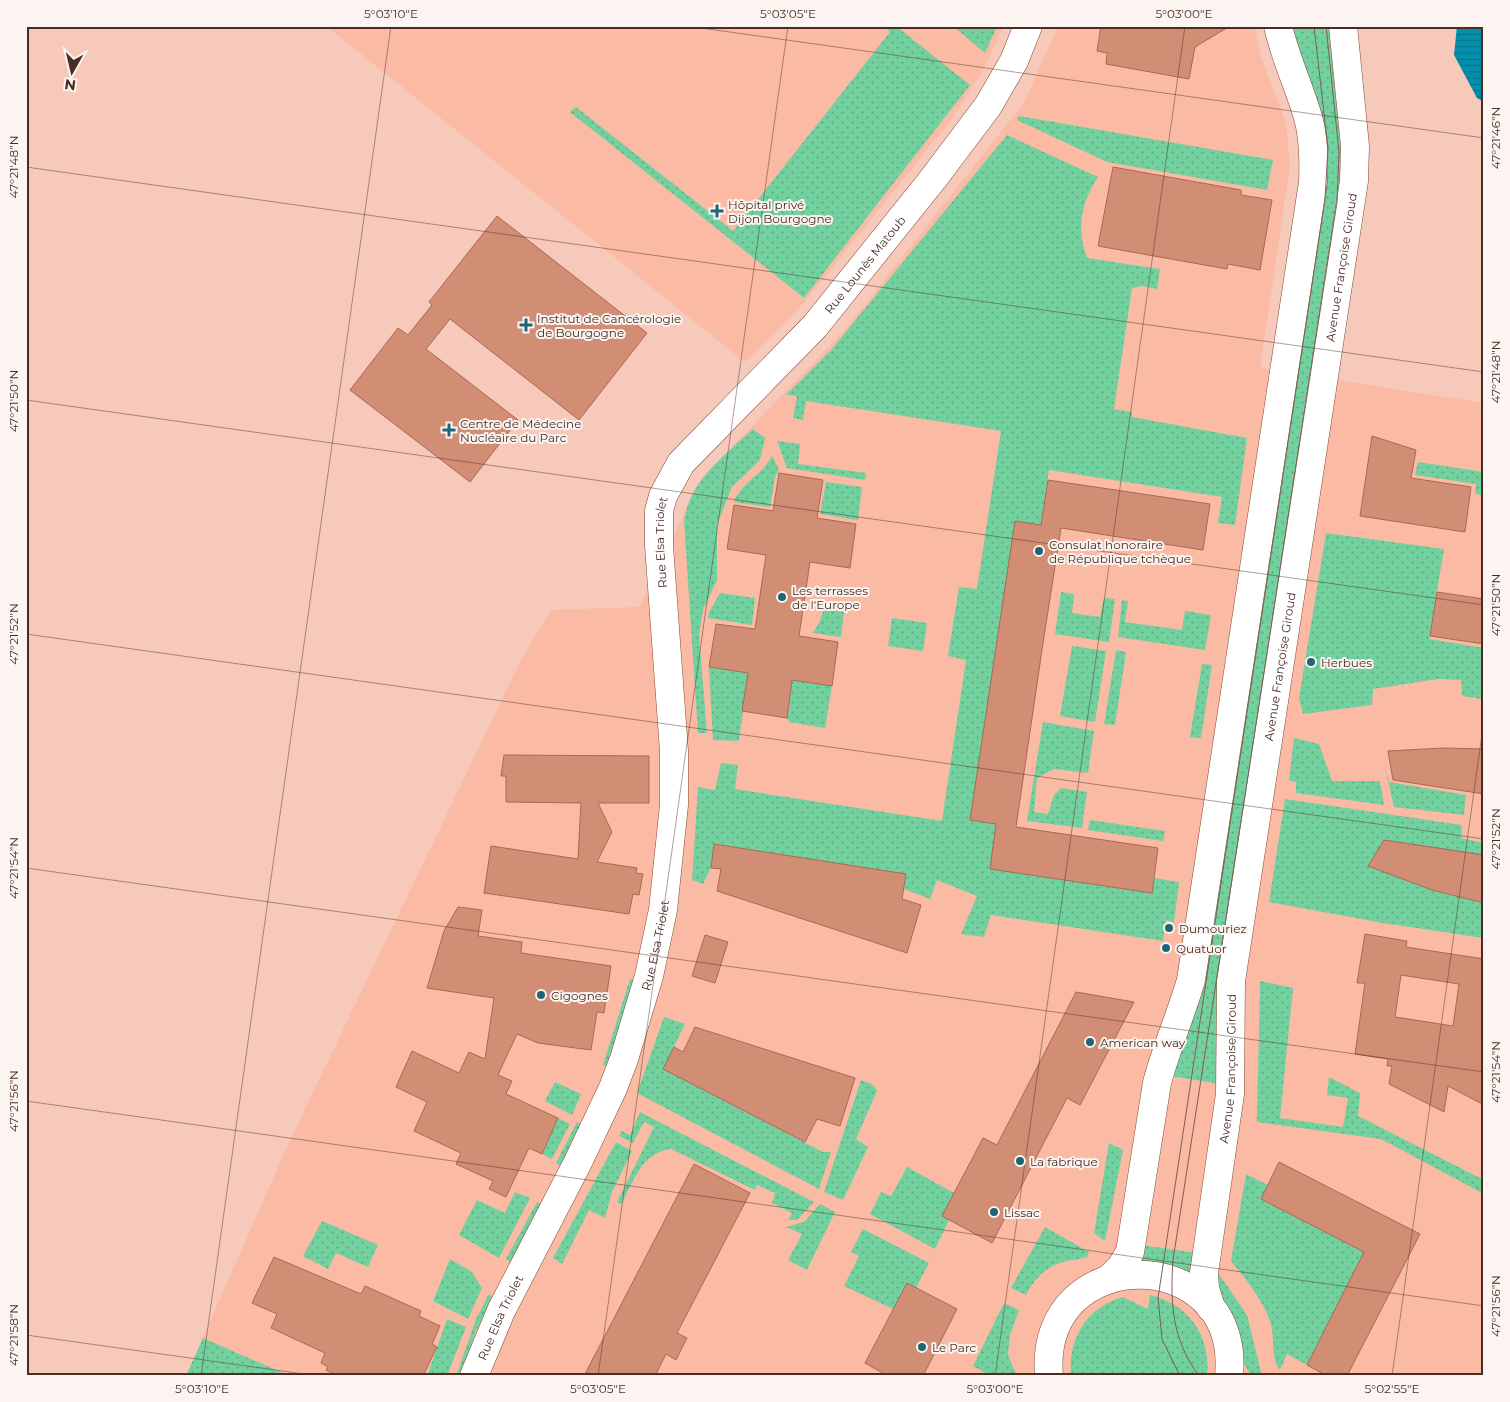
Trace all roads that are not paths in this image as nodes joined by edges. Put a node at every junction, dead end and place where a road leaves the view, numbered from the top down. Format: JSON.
{"nodes":[{"id":1,"x":1028,"y":26,"type":"edge"},
{"id":2,"x":1278,"y":26,"type":"edge"},
{"id":3,"x":1343,"y":26,"type":"edge"},
{"id":4,"x":670,"y":481,"type":"joint"},
{"id":5,"x":1110,"y":1278,"type":"junction"},
{"id":6,"x":1211,"y":1308,"type":"junction"},
{"id":7,"x":1233,"y":1372,"type":"edge"},
{"id":8,"x":474,"y":1376,"type":"edge"},
{"id":9,"x":1049,"y":1376,"type":"edge"}],
"edges":[{"from":1,"to":4,"type":"street","name":"Rue Lounès Matoub"},
{"from":2,"to":5,"type":"street","name":"Avenue Françoise Giroud"},
{"from":3,"to":6,"type":"street","name":"Avenue Françoise Giroud"},
{"from":4,"to":8,"type":"street","name":"Rue Elsa Triolet"},
{"from":5,"to":6,"type":"street","name":"Avenue Françoise Giroud"},
{"from":5,"to":9,"type":"street","name":"Avenue Françoise Giroud"},
{"from":6,"to":7,"type":"street","name":"Avenue Françoise Giroud"}]}
